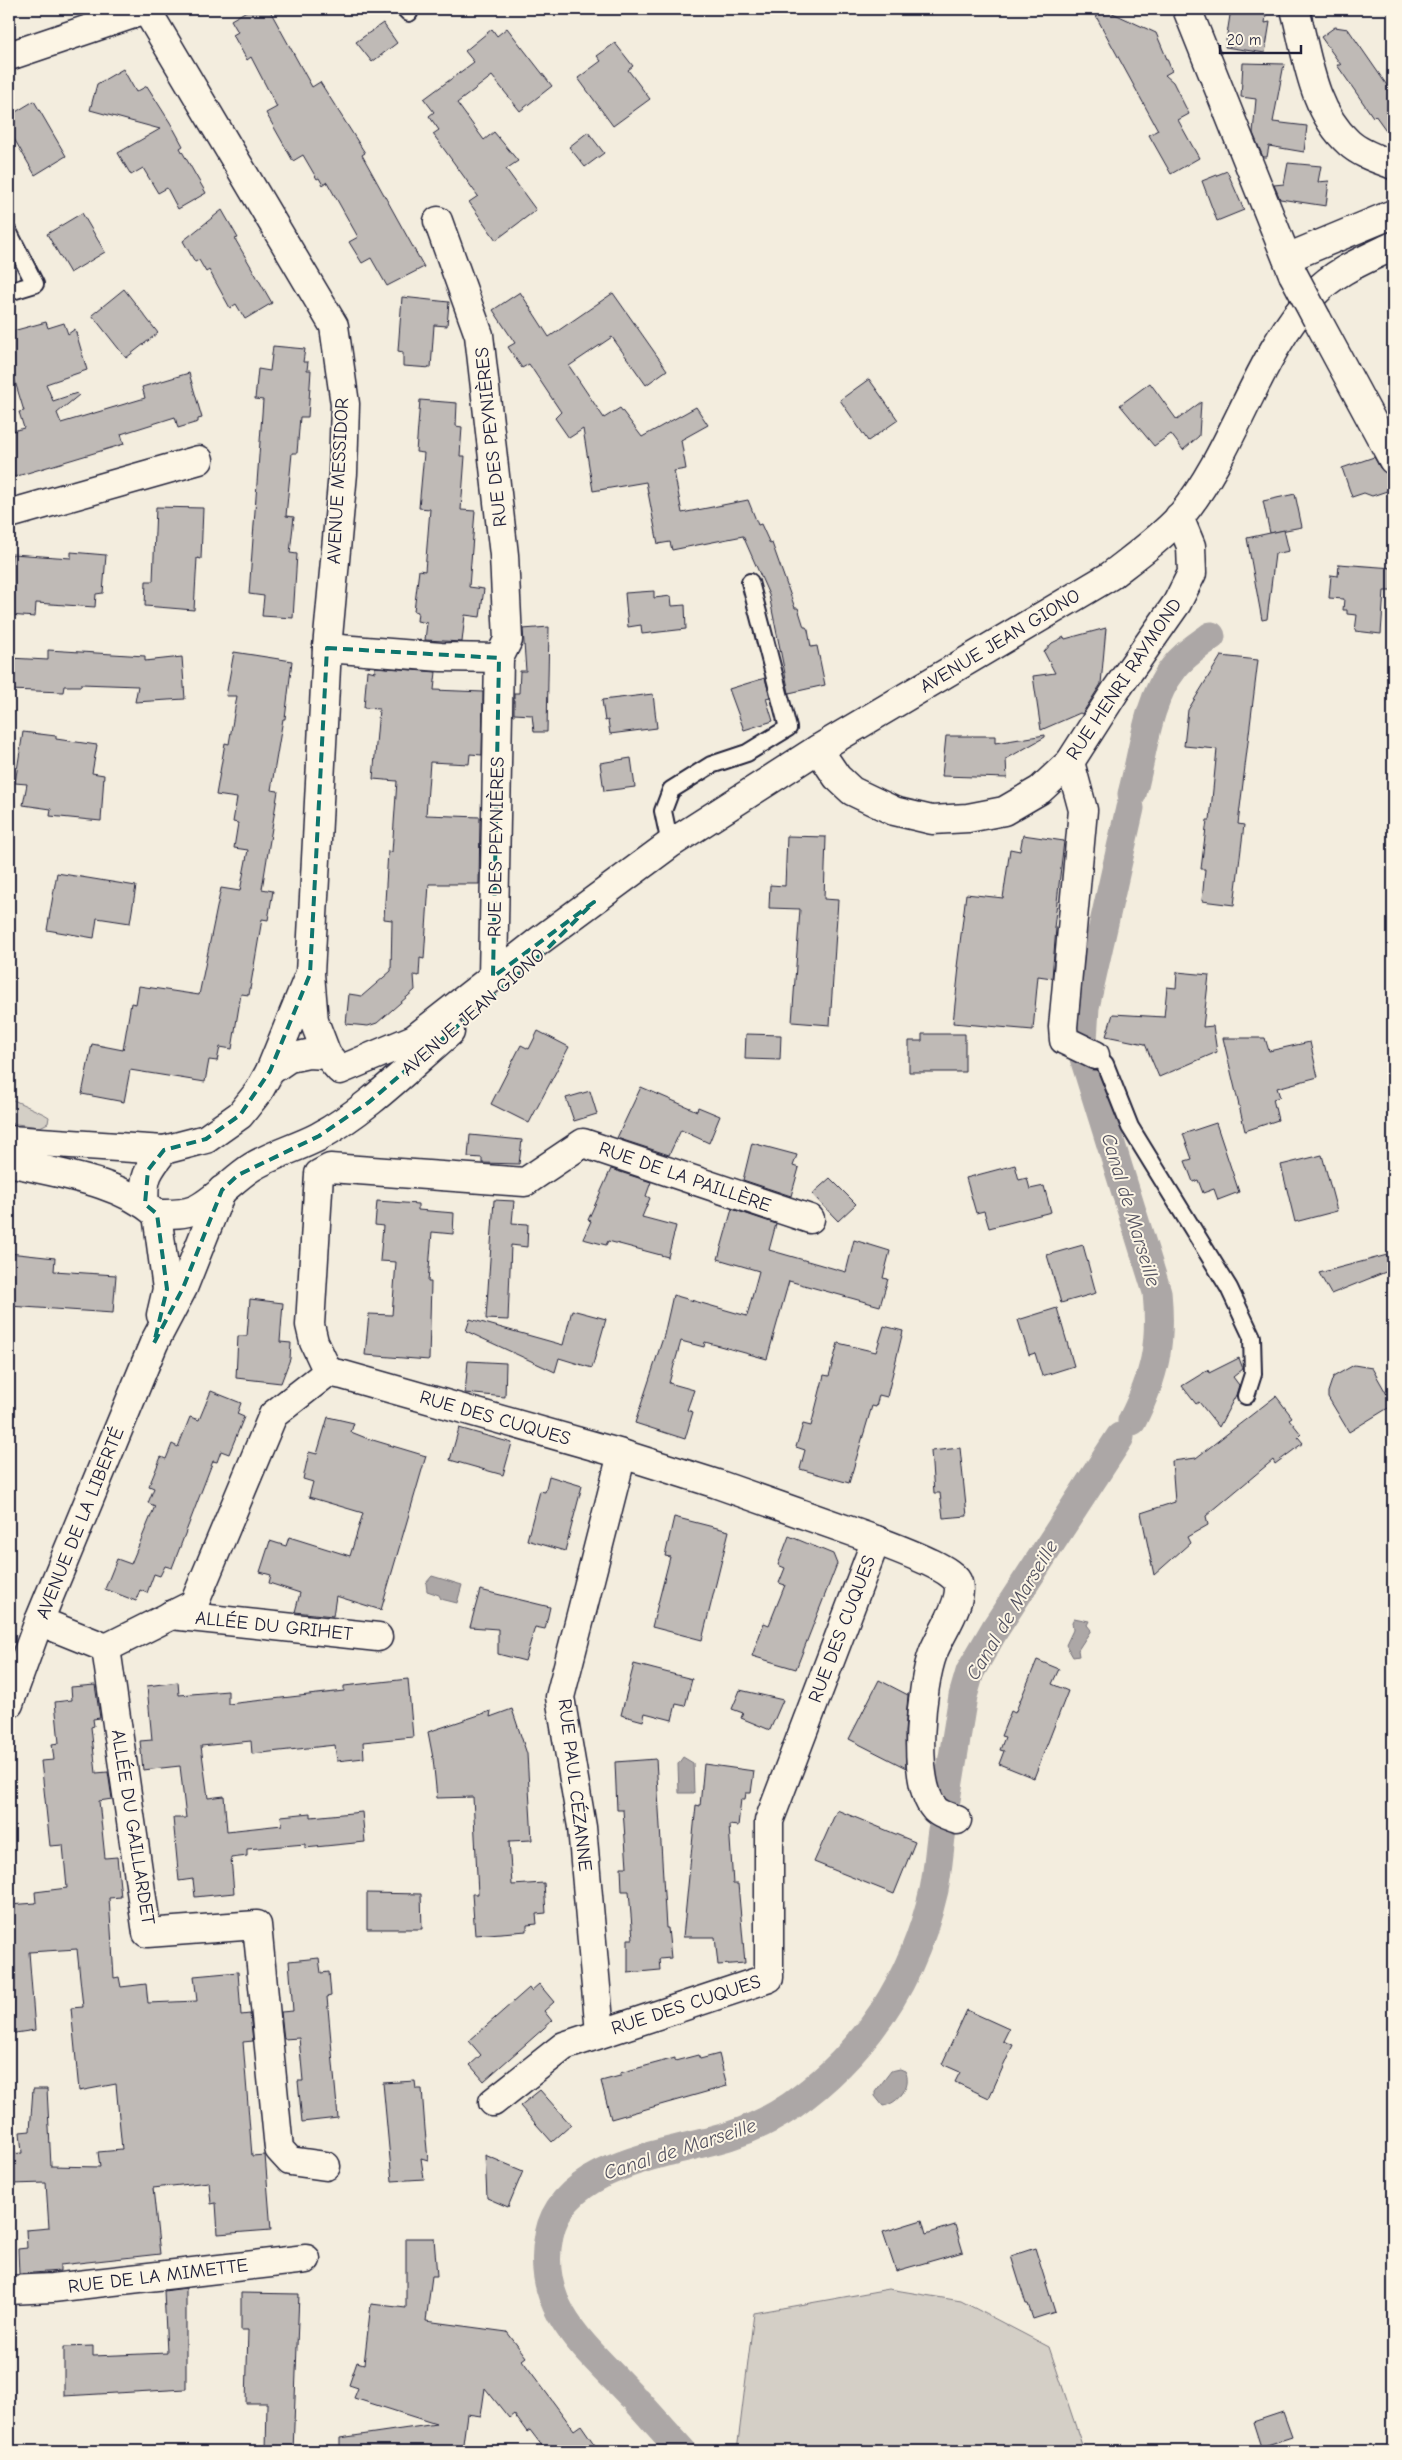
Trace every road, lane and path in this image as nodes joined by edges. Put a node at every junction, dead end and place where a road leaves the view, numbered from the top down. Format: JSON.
{"nodes":[{"id":1,"x":147,"y":9,"type":"edge"},
{"id":2,"x":1187,"y":9,"type":"edge"},
{"id":3,"x":1295,"y":9,"type":"edge"},
{"id":4,"x":9,"y":56,"type":"edge"},
{"id":5,"x":1393,"y":165,"type":"edge"},
{"id":6,"x":1393,"y":214,"type":"edge"},
{"id":7,"x":438,"y":221,"type":"dead end"},
{"id":8,"x":9,"y":233,"type":"edge"},
{"id":9,"x":1393,"y":246,"type":"edge"},
{"id":10,"x":1290,"y":266,"type":"junction"},
{"id":11,"x":9,"y":292,"type":"edge"},
{"id":12,"x":199,"y":460,"type":"dead end"},
{"id":13,"x":1393,"y":460,"type":"edge"},
{"id":14,"x":9,"y":514,"type":"edge"},
{"id":15,"x":1179,"y":517,"type":"junction"},
{"id":16,"x":750,"y":582,"type":"dead end"},
{"id":17,"x":327,"y":648,"type":"junction"},
{"id":18,"x":499,"y":658,"type":"junction"},
{"id":19,"x":818,"y":749,"type":"junction"},
{"id":20,"x":1070,"y":762,"type":"junction"},
{"id":21,"x":670,"y":844,"type":"junction"},
{"id":22,"x":594,"y":902,"type":"junction"},
{"id":23,"x":310,"y":974,"type":"junction"},
{"id":24,"x":493,"y":977,"type":"junction"},
{"id":25,"x":1085,"y":1051,"type":"joint"},
{"id":26,"x":333,"y":1063,"type":"junction"},
{"id":27,"x":270,"y":1071,"type":"junction"},
{"id":28,"x":348,"y":1117,"type":"junction"},
{"id":29,"x":9,"y":1140,"type":"edge"},
{"id":30,"x":164,"y":1150,"type":"junction"},
{"id":31,"x":9,"y":1162,"type":"edge"},
{"id":32,"x":222,"y":1190,"type":"junction"},
{"id":33,"x":151,"y":1209,"type":"junction"},
{"id":34,"x":810,"y":1219,"type":"dead end"},
{"id":35,"x":154,"y":1343,"type":"junction"},
{"id":36,"x":328,"y":1372,"type":"junction"},
{"id":37,"x":1246,"y":1396,"type":"dead end"},
{"id":38,"x":622,"y":1454,"type":"junction"},
{"id":39,"x":876,"y":1540,"type":"junction"},
{"id":40,"x":171,"y":1615,"type":"junction"},
{"id":41,"x":39,"y":1621,"type":"junction"},
{"id":42,"x":378,"y":1637,"type":"dead end"},
{"id":43,"x":106,"y":1648,"type":"junction"},
{"id":44,"x":9,"y":1704,"type":"edge"},
{"id":45,"x":946,"y":1815,"type":"dead end"},
{"id":46,"x":600,"y":2034,"type":"junction"},
{"id":47,"x":494,"y":2102,"type":"dead end"},
{"id":48,"x":326,"y":2166,"type":"dead end"},
{"id":49,"x":306,"y":2259,"type":"dead end"},
{"id":50,"x":9,"y":2290,"type":"edge"}],
"edges":[{"from":1,"to":4,"type":"street"},
{"from":1,"to":17,"type":"street","name":"AVENUE MESSIDOR"},
{"from":2,"to":10,"type":"street"},
{"from":3,"to":5,"type":"street"},
{"from":6,"to":10,"type":"street"},
{"from":7,"to":18,"type":"street","name":"RUE DES PEYNIÈRES"},
{"from":8,"to":11,"type":"lane"},
{"from":9,"to":15,"type":"street","name":"AVENUE JEAN GIONO"},
{"from":10,"to":13,"type":"street","bridge":true},
{"from":12,"to":14,"type":"street"},
{"from":15,"to":19,"type":"street","name":"AVENUE JEAN GIONO"},
{"from":15,"to":20,"type":"street","name":"RUE HENRI RAYMOND"},
{"from":16,"to":21,"type":"lane"},
{"from":17,"to":18,"type":"street"},
{"from":17,"to":23,"type":"street","name":"AVENUE MESSIDOR"},
{"from":18,"to":24,"type":"street","name":"RUE DES PEYNIÈRES"},
{"from":19,"to":20,"type":"street","name":"RUE HENRI RAYMOND"},
{"from":19,"to":21,"type":"street","name":"AVENUE JEAN GIONO"},
{"from":20,"to":25,"type":"street"},
{"from":21,"to":22,"type":"street","name":"AVENUE JEAN GIONO"},
{"from":22,"to":24,"type":"street","name":"AVENUE JEAN GIONO"},
{"from":22,"to":28,"type":"street","name":"AVENUE JEAN GIONO"},
{"from":23,"to":26,"type":"street","name":"AVENUE MESSIDOR"},
{"from":23,"to":27,"type":"street","name":"AVENUE MESSIDOR"},
{"from":24,"to":26,"type":"street","name":"AVENUE JEAN GIONO"},
{"from":25,"to":37,"type":"lane"},
{"from":26,"to":27,"type":"street","name":"AVENUE JEAN GIONO"},
{"from":26,"to":28,"type":"street"},
{"from":27,"to":30,"type":"street","name":"AVENUE JEAN GIONO"},
{"from":28,"to":32,"type":"street","name":"AVENUE JEAN GIONO"},
{"from":29,"to":30,"type":"street","name":"AVENUE JEAN GIONO"},
{"from":30,"to":33,"type":"street"},
{"from":31,"to":33,"type":"street","name":"AVENUE JEAN GIONO"},
{"from":32,"to":33,"type":"street","name":"AVENUE JEAN GIONO"},
{"from":32,"to":35,"type":"street","name":"AVENUE DE LA LIBERTÉ"},
{"from":33,"to":35,"type":"street","name":"AVENUE DE LA LIBERTÉ"},
{"from":34,"to":36,"type":"street","name":"RUE DE LA PAILLÈRE"},
{"from":35,"to":41,"type":"street","name":"AVENUE DE LA LIBERTÉ"},
{"from":36,"to":38,"type":"street","name":"RUE DES CUQUES"},
{"from":36,"to":40,"type":"street"},
{"from":38,"to":39,"type":"street","name":"RUE DES CUQUES"},
{"from":38,"to":46,"type":"street","name":"RUE PAUL CÉZANNE"},
{"from":39,"to":45,"type":"street"},
{"from":39,"to":46,"type":"street","name":"RUE DES CUQUES"},
{"from":40,"to":42,"type":"street","name":"ALLÉE DU GRIHET"},
{"from":40,"to":43,"type":"street"},
{"from":41,"to":43,"type":"street"},
{"from":41,"to":44,"type":"street","name":"AVENUE DE LA LIBERTÉ"},
{"from":43,"to":48,"type":"street","name":"ALLÉE DU GAILLARDET"},
{"from":46,"to":47,"type":"street","name":"RUE DES CUQUES"},
{"from":49,"to":50,"type":"street","name":"RUE DE LA MIMETTE"}]}
